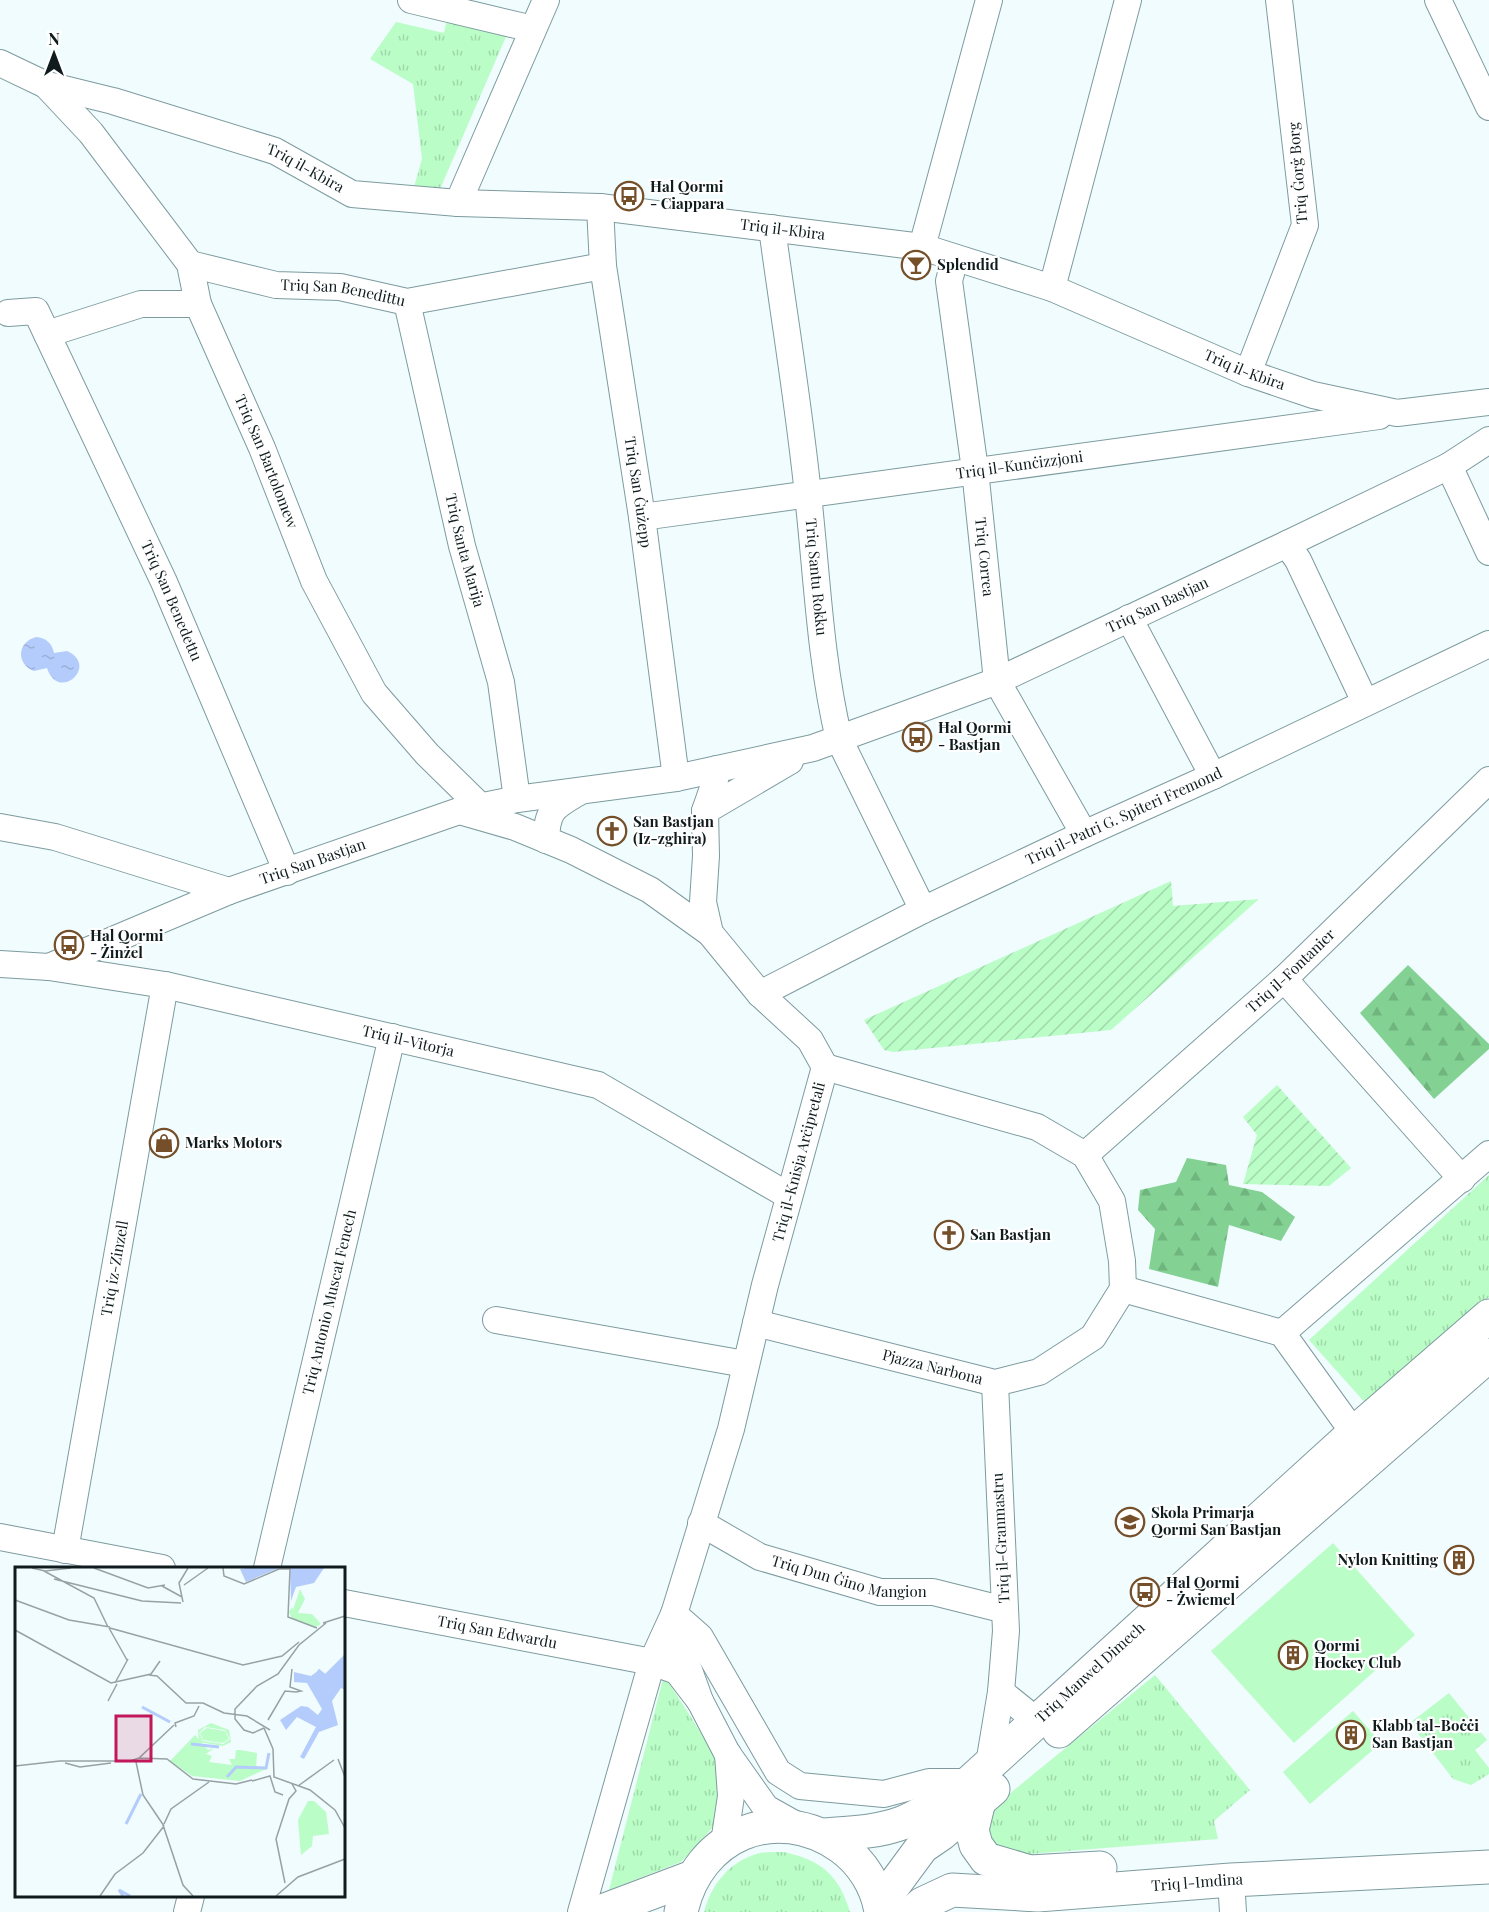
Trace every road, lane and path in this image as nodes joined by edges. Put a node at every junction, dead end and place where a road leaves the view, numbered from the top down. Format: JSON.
{"nodes":[{"id":1,"x":411,"y":0,"type":"edge"},
{"id":2,"x":546,"y":0,"type":"edge"},
{"id":3,"x":989,"y":0,"type":"edge"},
{"id":4,"x":1128,"y":0,"type":"edge"},
{"id":5,"x":1279,"y":0,"type":"edge"},
{"id":6,"x":1438,"y":0,"type":"edge"},
{"id":7,"x":533,"y":29,"type":"junction"},
{"id":8,"x":0,"y":63,"type":"edge"},
{"id":9,"x":44,"y":84,"type":"junction"},
{"id":10,"x":113,"y":101,"type":"junction"},
{"id":11,"x":1489,"y":107,"type":"edge"},
{"id":12,"x":91,"y":133,"type":"junction"},
{"id":13,"x":458,"y":203,"type":"junction"},
{"id":14,"x":600,"y":207,"type":"junction"},
{"id":15,"x":772,"y":228,"type":"junction"},
{"id":16,"x":922,"y":248,"type":"junction"},
{"id":17,"x":955,"y":258,"type":"junction"},
{"id":18,"x":190,"y":264,"type":"junction"},
{"id":19,"x":603,"y":266,"type":"junction"},
{"id":20,"x":1052,"y":288,"type":"junction"},
{"id":21,"x":407,"y":302,"type":"junction"},
{"id":22,"x":198,"y":304,"type":"junction"},
{"id":23,"x":8,"y":313,"type":"dead end"},
{"id":24,"x":47,"y":334,"type":"junction"},
{"id":25,"x":1248,"y":373,"type":"junction"},
{"id":26,"x":1489,"y":402,"type":"edge"},
{"id":27,"x":1397,"y":413,"type":"junction"},
{"id":28,"x":1489,"y":440,"type":"edge"},
{"id":29,"x":1449,"y":466,"type":"junction"},
{"id":30,"x":975,"y":470,"type":"junction"},
{"id":31,"x":808,"y":495,"type":"junction"},
{"id":32,"x":642,"y":517,"type":"junction"},
{"id":33,"x":1287,"y":544,"type":"junction"},
{"id":34,"x":1489,"y":552,"type":"edge"},
{"id":35,"x":1129,"y":618,"type":"junction"},
{"id":36,"x":1489,"y":644,"type":"edge"},
{"id":37,"x":997,"y":681,"type":"junction"},
{"id":38,"x":1365,"y":702,"type":"junction"},
{"id":39,"x":838,"y":739,"type":"junction"},
{"id":40,"x":813,"y":748,"type":"junction"},
{"id":41,"x":1213,"y":776,"type":"junction"},
{"id":42,"x":716,"y":777,"type":"junction"},
{"id":43,"x":762,"y":777,"type":"junction"},
{"id":44,"x":676,"y":778,"type":"junction"},
{"id":45,"x":1489,"y":780,"type":"edge"},
{"id":46,"x":584,"y":789,"type":"junction"},
{"id":47,"x":517,"y":799,"type":"junction"},
{"id":48,"x":462,"y":811,"type":"junction"},
{"id":49,"x":705,"y":811,"type":"junction"},
{"id":50,"x":0,"y":827,"type":"edge"},
{"id":51,"x":1084,"y":834,"type":"junction"},
{"id":52,"x":546,"y":840,"type":"junction"},
{"id":53,"x":287,"y":872,"type":"junction"},
{"id":54,"x":229,"y":891,"type":"junction"},
{"id":55,"x":923,"y":910,"type":"junction"},
{"id":56,"x":710,"y":933,"type":"junction"},
{"id":57,"x":0,"y":964,"type":"edge"},
{"id":58,"x":49,"y":967,"type":"junction"},
{"id":59,"x":1284,"y":979,"type":"junction"},
{"id":60,"x":165,"y":985,"type":"junction"},
{"id":61,"x":760,"y":994,"type":"junction"},
{"id":62,"x":392,"y":1037,"type":"junction"},
{"id":63,"x":825,"y":1067,"type":"junction"},
{"id":64,"x":1489,"y":1154,"type":"edge"},
{"id":65,"x":1086,"y":1155,"type":"junction"},
{"id":66,"x":1462,"y":1179,"type":"junction"},
{"id":67,"x":789,"y":1196,"type":"junction"},
{"id":68,"x":1123,"y":1289,"type":"junction"},
{"id":69,"x":1489,"y":1316,"type":"edge"},
{"id":70,"x":496,"y":1320,"type":"dead end"},
{"id":71,"x":756,"y":1323,"type":"junction"},
{"id":72,"x":1282,"y":1334,"type":"junction"},
{"id":73,"x":1489,"y":1355,"type":"edge"},
{"id":74,"x":745,"y":1364,"type":"junction"},
{"id":75,"x":995,"y":1383,"type":"junction"},
{"id":76,"x":1354,"y":1433,"type":"junction"},
{"id":77,"x":701,"y":1523,"type":"junction"},
{"id":78,"x":0,"y":1537,"type":"edge"},
{"id":79,"x":65,"y":1550,"type":"junction"},
{"id":80,"x":152,"y":1567,"type":"edge"},
{"id":81,"x":267,"y":1567,"type":"edge"},
{"id":82,"x":345,"y":1603,"type":"edge"},
{"id":83,"x":1005,"y":1610,"type":"junction"},
{"id":84,"x":674,"y":1614,"type":"junction"},
{"id":85,"x":652,"y":1662,"type":"junction"},
{"id":86,"x":1001,"y":1692,"type":"junction"},
{"id":87,"x":700,"y":1701,"type":"junction"},
{"id":88,"x":1037,"y":1721,"type":"junction"},
{"id":89,"x":728,"y":1754,"type":"junction"},
{"id":90,"x":979,"y":1782,"type":"junction"},
{"id":91,"x":812,"y":1831,"type":"junction"},
{"id":92,"x":724,"y":1843,"type":"junction"},
{"id":93,"x":1489,"y":1844,"type":"edge"},
{"id":94,"x":1489,"y":1867,"type":"edge"},
{"id":95,"x":693,"y":1877,"type":"junction"},
{"id":96,"x":1232,"y":1896,"type":"edge"},
{"id":97,"x":191,"y":1897,"type":"edge"},
{"id":98,"x":880,"y":1908,"type":"edge"},
{"id":99,"x":187,"y":1912,"type":"edge"},
{"id":100,"x":581,"y":1912,"type":"edge"},
{"id":101,"x":600,"y":1912,"type":"edge"},
{"id":102,"x":681,"y":1912,"type":"edge"},
{"id":103,"x":913,"y":1912,"type":"edge"}],
"edges":[{"from":1,"to":7,"type":"street"},
{"from":2,"to":7,"type":"street"},
{"from":3,"to":16,"type":"street"},
{"from":4,"to":20,"type":"street"},
{"from":5,"to":25,"type":"street","name":"Triq Ġorġ Borg"},
{"from":6,"to":11,"type":"street"},
{"from":7,"to":13,"type":"street"},
{"from":8,"to":9,"type":"street","name":"Triq il-Kbira"},
{"from":9,"to":10,"type":"street","name":"Triq il-Kbira"},
{"from":9,"to":12,"type":"street","name":"Triq San Bartolomew"},
{"from":10,"to":12,"type":"street"},
{"from":10,"to":13,"type":"street","name":"Triq il-Kbira"},
{"from":12,"to":18,"type":"street","name":"Triq San Bartolomew"},
{"from":13,"to":14,"type":"street","name":"Triq il-Kbira"},
{"from":14,"to":15,"type":"street","name":"Triq il-Kbira"},
{"from":14,"to":19,"type":"street","name":"Triq San Ġużepp"},
{"from":15,"to":16,"type":"street","name":"Triq il-Kbira"},
{"from":15,"to":31,"type":"street","name":"Triq Santu Rokku"},
{"from":16,"to":17,"type":"street","name":"Triq il-Kbira"},
{"from":17,"to":20,"type":"street","name":"Triq il-Kbira"},
{"from":17,"to":30,"type":"street","name":"Triq Correa"},
{"from":18,"to":21,"type":"street","name":"Triq San Benedittu"},
{"from":18,"to":22,"type":"street","name":"Triq San Bartolomew"},
{"from":19,"to":21,"type":"street","name":"Triq San Benedittu"},
{"from":19,"to":32,"type":"street","name":"Triq San Ġużepp"},
{"from":20,"to":25,"type":"street","name":"Triq il-Kbira"},
{"from":21,"to":47,"type":"street","name":"Triq Santa Marija"},
{"from":22,"to":24,"type":"street"},
{"from":22,"to":48,"type":"street","name":"Triq San Bartolomew"},
{"from":23,"to":24,"type":"street","name":"Triq San Benedettu"},
{"from":24,"to":53,"type":"street","name":"Triq San Benedettu"},
{"from":25,"to":27,"type":"street","name":"Triq il-Kbira"},
{"from":26,"to":27,"type":"street","name":"Triq il-Kbira"},
{"from":27,"to":30,"type":"street","name":"Triq il-Kunċizzjoni"},
{"from":28,"to":29,"type":"street","name":"Triq San Bastjan"},
{"from":29,"to":33,"type":"street","name":"Triq San Bastjan"},
{"from":29,"to":34,"type":"street"},
{"from":30,"to":31,"type":"street","name":"Triq il-Kunċizzjoni"},
{"from":30,"to":37,"type":"street","name":"Triq Correa"},
{"from":31,"to":32,"type":"street","name":"Triq il-Kunċizzjoni"},
{"from":31,"to":39,"type":"street","name":"Triq Santu Rokku"},
{"from":32,"to":44,"type":"street","name":"Triq San Ġużepp"},
{"from":33,"to":35,"type":"street","name":"Triq San Bastjan"},
{"from":33,"to":38,"type":"street"},
{"from":35,"to":37,"type":"street","name":"Triq San Bastjan"},
{"from":35,"to":41,"type":"street"},
{"from":36,"to":38,"type":"street","name":"Triq il-Patri G. Spiteri Fremond"},
{"from":37,"to":39,"type":"street","name":"Triq San Bastjan"},
{"from":37,"to":51,"type":"street","name":"Triq Correa"},
{"from":38,"to":41,"type":"street","name":"Triq il-Patri G. Spiteri Fremond"},
{"from":39,"to":40,"type":"street","name":"Triq San Bastjan"},
{"from":39,"to":55,"type":"street","name":"Triq Santu Rokku"},
{"from":40,"to":42,"type":"street","name":"Triq San Bastjan"},
{"from":40,"to":43,"type":"street","name":"Triq San Bastjan"},
{"from":41,"to":51,"type":"street","name":"Triq il-Patri G. Spiteri Fremond"},
{"from":42,"to":43,"type":"street","name":"Triq San Bastjan"},
{"from":42,"to":44,"type":"street","name":"Triq San Bastjan"},
{"from":42,"to":49,"type":"street"},
{"from":43,"to":49,"type":"street","name":"Triq San Bastjan"},
{"from":44,"to":46,"type":"street","name":"Triq San Bastjan"},
{"from":45,"to":59,"type":"street","name":"Triq il-Fontanier"},
{"from":46,"to":47,"type":"street","name":"Triq San Bastjan"},
{"from":46,"to":52,"type":"street","name":"Triq San Bastjan"},
{"from":47,"to":48,"type":"street","name":"Triq San Bastjan"},
{"from":48,"to":52,"type":"street","name":"Triq il-Knisja Arċipretali"},
{"from":48,"to":53,"type":"street","name":"Triq San Bastjan"},
{"from":49,"to":56,"type":"street"},
{"from":50,"to":54,"type":"street"},
{"from":51,"to":55,"type":"street","name":"Triq il-Patri G. Spiteri Fremond"},
{"from":52,"to":56,"type":"street","name":"Triq il-Knisja Arċipretali"},
{"from":53,"to":54,"type":"street","name":"Triq San Bastjan"},
{"from":54,"to":58,"type":"street","name":"Triq San Bastjan"},
{"from":55,"to":61,"type":"street","name":"Triq il-Patri G. Spiteri Fremond"},
{"from":56,"to":61,"type":"street","name":"Triq il-Knisja Arċipretali"},
{"from":57,"to":58,"type":"street","name":"Triq il-Vitorja"},
{"from":58,"to":60,"type":"street","name":"Triq il-Vitorja"},
{"from":59,"to":65,"type":"street","name":"Triq il-Fontanier"},
{"from":59,"to":66,"type":"street"},
{"from":60,"to":62,"type":"street","name":"Triq il-Vitorja"},
{"from":60,"to":79,"type":"street","name":"Triq iz-Zinzell"},
{"from":61,"to":63,"type":"street","name":"Triq il-Knisja Arċipretali"},
{"from":62,"to":67,"type":"street","name":"Triq il-Vitorja"},
{"from":62,"to":81,"type":"street","name":"Triq Antonio Muscat Fenech"},
{"from":63,"to":65,"type":"street"},
{"from":63,"to":67,"type":"street","name":"Triq il-Knisja Arċipretali"},
{"from":64,"to":66,"type":"street"},
{"from":65,"to":68,"type":"street"},
{"from":66,"to":72,"type":"street"},
{"from":67,"to":71,"type":"street","name":"Triq il-Knisja Arċipretali"},
{"from":68,"to":72,"type":"street"},
{"from":68,"to":75,"type":"street","name":"Pjazza Narbona"},
{"from":69,"to":76,"type":"main road","name":"Triq Manwel Dimech"},
{"from":70,"to":74,"type":"street"},
{"from":71,"to":74,"type":"street","name":"Triq il-Knisja Arċipretali"},
{"from":71,"to":75,"type":"street","name":"Pjazza Narbona"},
{"from":72,"to":76,"type":"street"},
{"from":73,"to":90,"type":"main road","name":"Triq Manwel Dimech"},
{"from":74,"to":77,"type":"street","name":"Triq il-Knisja Arċipretali"},
{"from":75,"to":83,"type":"street","name":"Triq il-Granmastru"},
{"from":76,"to":88,"type":"main road","name":"Triq Manwel Dimech"},
{"from":77,"to":83,"type":"street","name":"Triq Dun Ġino Mangion"},
{"from":77,"to":84,"type":"street","name":"Triq il-Knisja Arċipretali"},
{"from":78,"to":79,"type":"street"},
{"from":79,"to":80,"type":"street"},
{"from":82,"to":85,"type":"street","name":"Triq San Edwardu"},
{"from":83,"to":86,"type":"street","name":"Triq il-Granmastru"},
{"from":84,"to":85,"type":"street","name":"Triq il-Knisja Arċipretali"},
{"from":84,"to":87,"type":"street"},
{"from":84,"to":90,"type":"street"},
{"from":85,"to":87,"type":"street","name":"Triq San Edwardu"},
{"from":85,"to":100,"type":"street","name":"Triq il-Knisja Arċipretali"},
{"from":86,"to":88,"type":"street"},
{"from":86,"to":90,"type":"street","name":"Triq il-Granmastru"},
{"from":87,"to":89,"type":"street"},
{"from":88,"to":90,"type":"main road","name":"Triq Manwel Dimech"},
{"from":89,"to":91,"type":"street"},
{"from":89,"to":92,"type":"street"},
{"from":90,"to":91,"type":"main road","name":"Triq Manwel Dimech"},
{"from":90,"to":93,"type":"main road","name":"Triq l-Imdina"},
{"from":90,"to":98,"type":"main road","name":"Triq Manwel Dimech"},
{"from":91,"to":92,"type":"main road","name":"Triq Manwel Dimech"},
{"from":91,"to":98,"type":"main road"},
{"from":92,"to":95,"type":"main road","name":"Triq Manwel Dimech"},
{"from":94,"to":96,"type":"main road","name":"Triq l-Imdina"},
{"from":95,"to":101,"type":"main road"},
{"from":95,"to":102,"type":"main road"},
{"from":96,"to":103,"type":"main road","name":"Triq l-Imdina"},
{"from":97,"to":99,"type":"street"}]}
